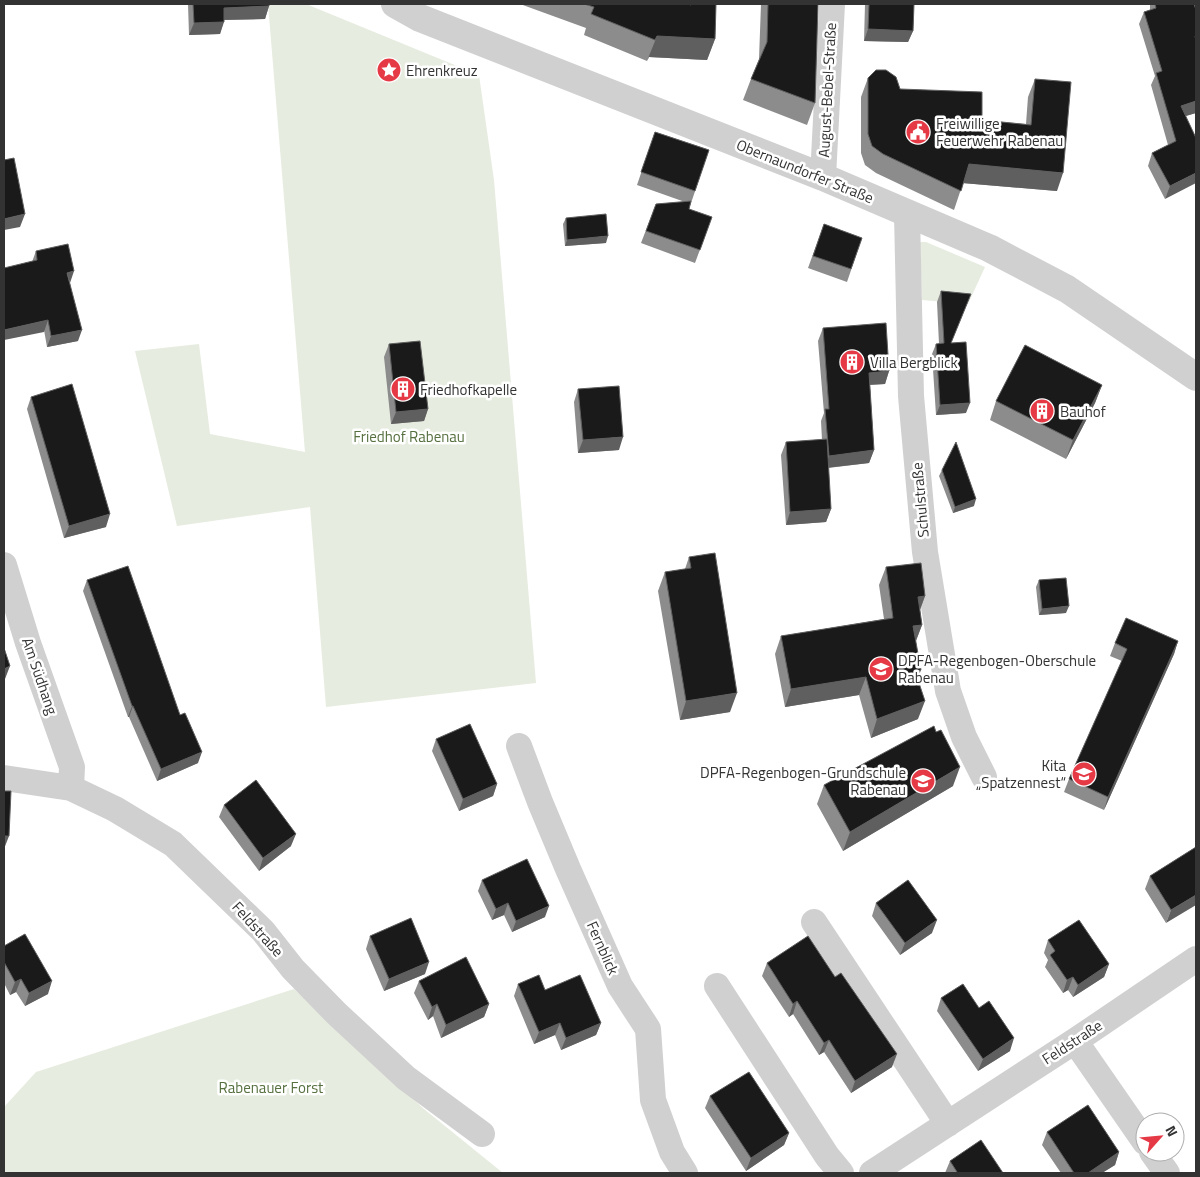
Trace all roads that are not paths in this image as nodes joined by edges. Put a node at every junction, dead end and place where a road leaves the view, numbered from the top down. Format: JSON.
{"nodes":[{"id":1,"x":395,"y":4,"type":"edge"},
{"id":2,"x":832,"y":4,"type":"edge"},
{"id":3,"x":823,"y":177,"type":"junction"},
{"id":4,"x":908,"y":214,"type":"junction"},
{"id":5,"x":1196,"y":377,"type":"edge"},
{"id":6,"x":4,"y":565,"type":"edge"},
{"id":7,"x":519,"y":746,"type":"dead end"},
{"id":8,"x":984,"y":777,"type":"dead end"},
{"id":9,"x":4,"y":778,"type":"edge"},
{"id":10,"x":71,"y":788,"type":"junction"},
{"id":11,"x":814,"y":922,"type":"dead end"},
{"id":12,"x":1196,"y":960,"type":"edge"},
{"id":13,"x":717,"y":986,"type":"dead end"},
{"id":14,"x":1075,"y":1041,"type":"junction"},
{"id":15,"x":948,"y":1124,"type":"junction"},
{"id":16,"x":1135,"y":1128,"type":"edge"},
{"id":17,"x":482,"y":1134,"type":"dead end"},
{"id":18,"x":1159,"y":1162,"type":"edge"},
{"id":19,"x":679,"y":1163,"type":"edge"},
{"id":20,"x":877,"y":1172,"type":"edge"},
{"id":21,"x":841,"y":1173,"type":"edge"},
{"id":22,"x":1167,"y":1173,"type":"edge"}],
"edges":[{"from":1,"to":3,"type":"street","name":"Obernaundorfer Straße"},
{"from":2,"to":3,"type":"street","name":"August-Bebel-Straße"},
{"from":3,"to":4,"type":"street","name":"Obernaundorfer Straße"},
{"from":4,"to":5,"type":"street","name":"Obernaundorfer Straße"},
{"from":4,"to":8,"type":"street","name":"Schulstraße"},
{"from":6,"to":10,"type":"street","name":"Am Südhang"},
{"from":7,"to":19,"type":"street","name":"Fernblick"},
{"from":9,"to":10,"type":"street","name":"Feldstraße"},
{"from":10,"to":17,"type":"street","name":"Feldstraße"},
{"from":11,"to":15,"type":"street"},
{"from":12,"to":14,"type":"street","name":"Feldstraße"},
{"from":13,"to":21,"type":"street"},
{"from":14,"to":15,"type":"street","name":"Feldstraße"},
{"from":14,"to":16,"type":"street"},
{"from":15,"to":20,"type":"street","name":"Feldstraße"},
{"from":18,"to":22,"type":"street"}]}
